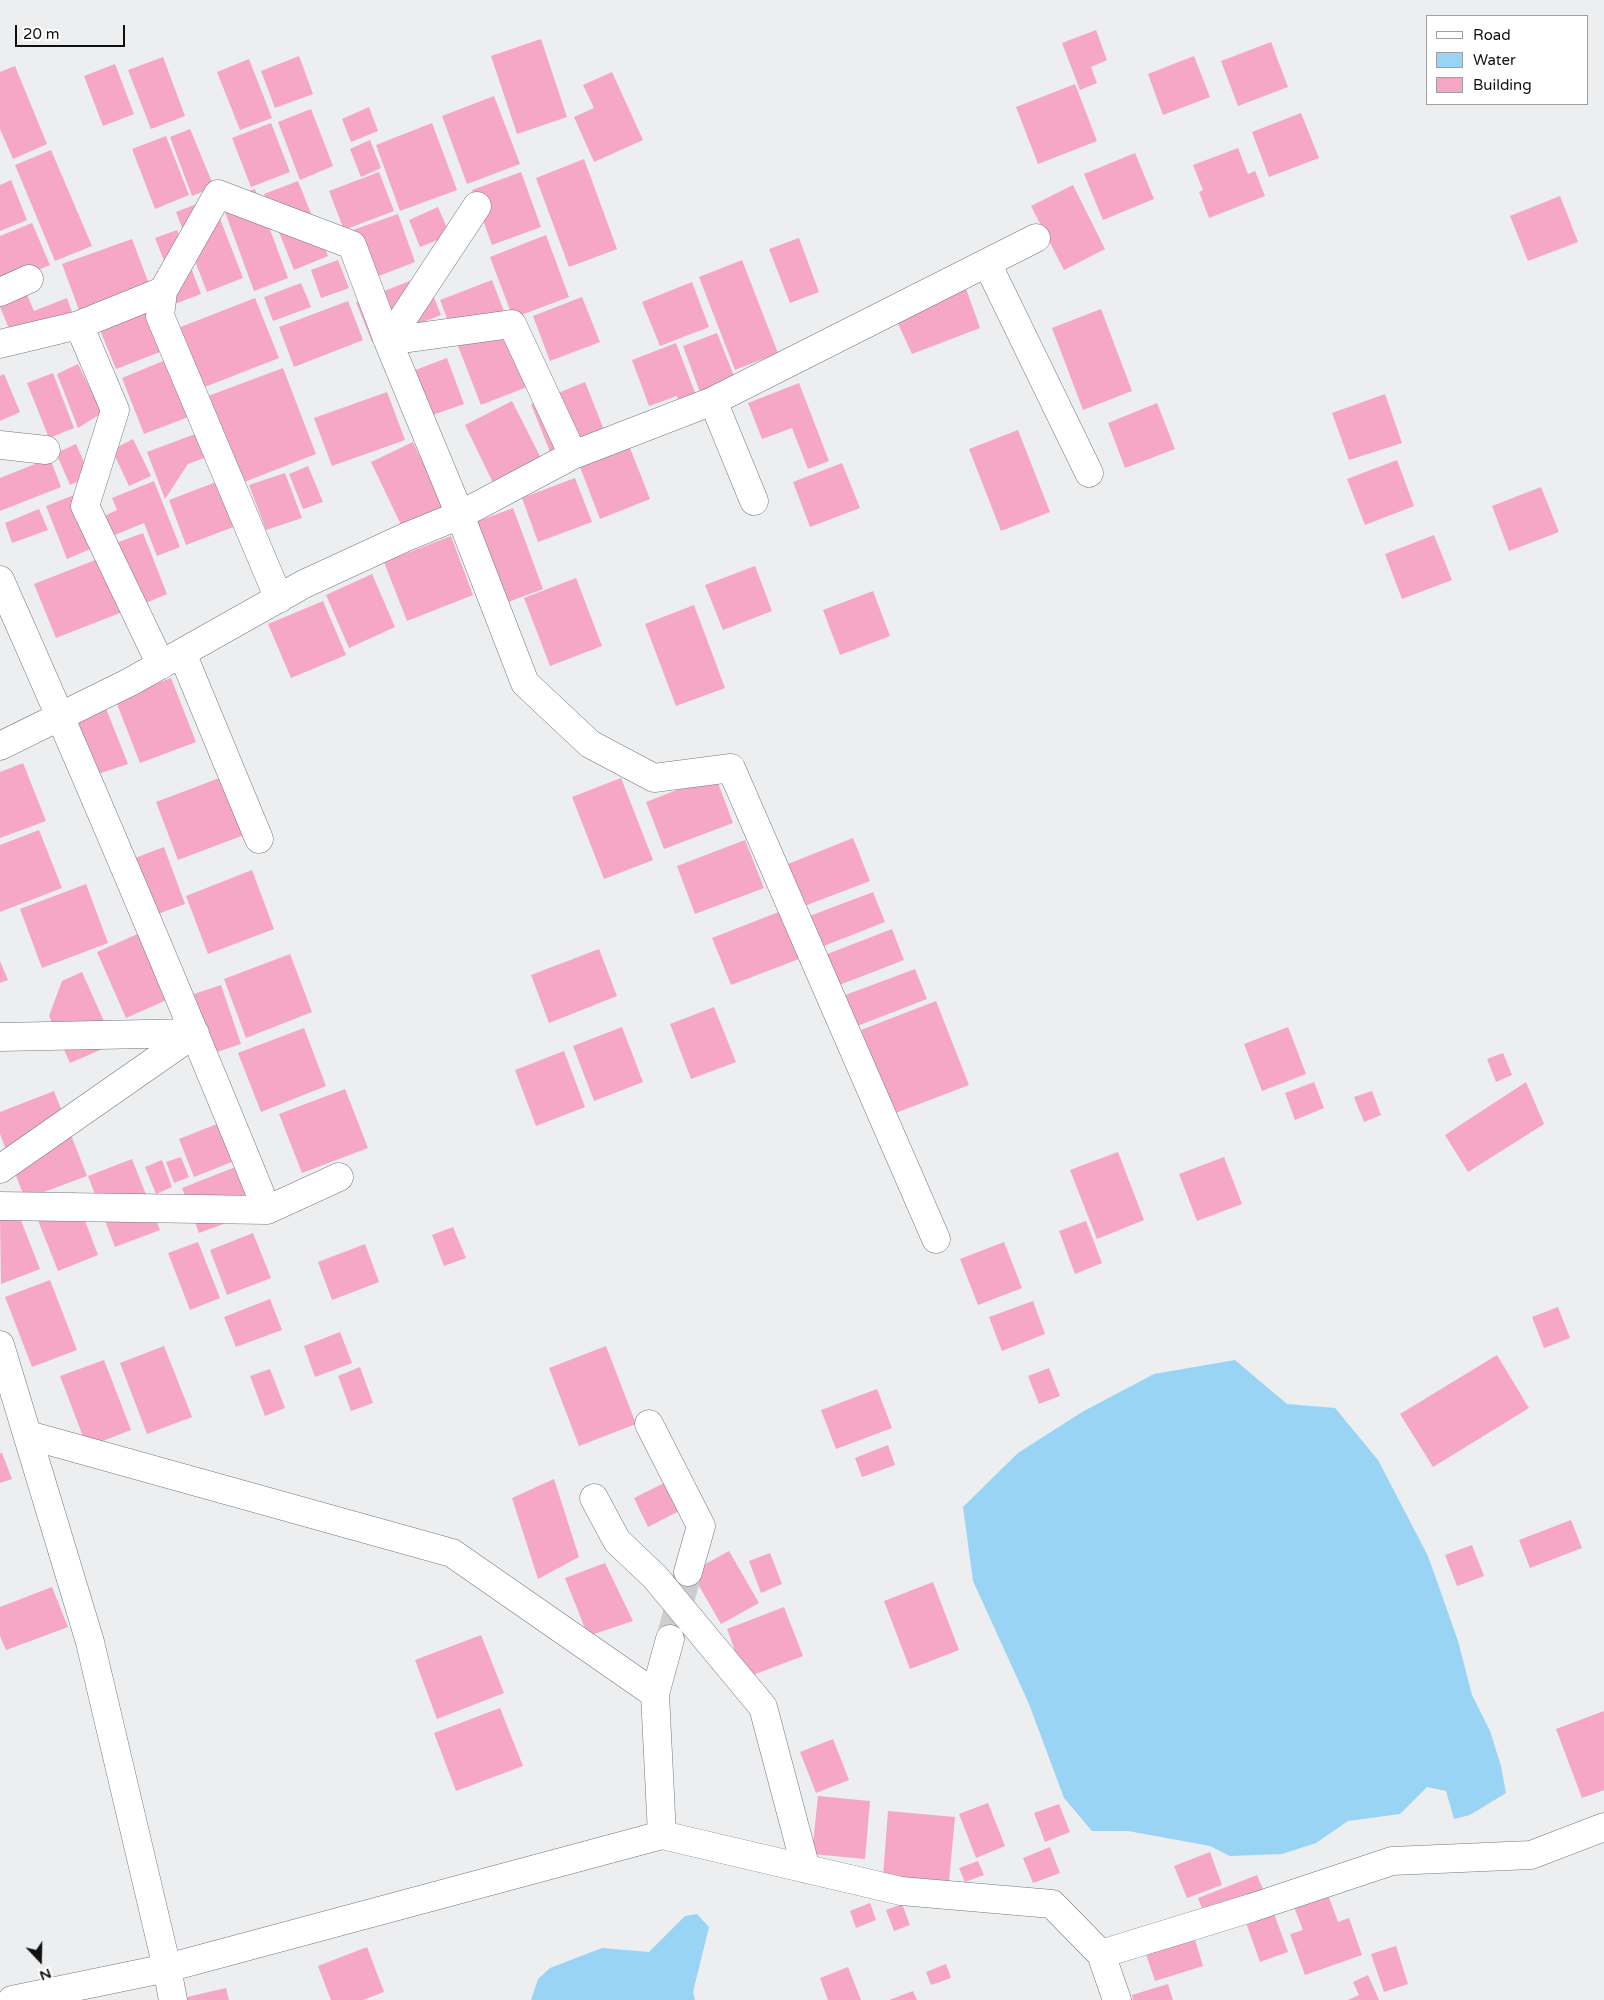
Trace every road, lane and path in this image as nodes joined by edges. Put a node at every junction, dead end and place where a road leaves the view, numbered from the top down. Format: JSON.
{"nodes":[{"id":1,"x":477,"y":206,"type":"dead end"},
{"id":2,"x":1036,"y":238,"type":"dead end"},
{"id":3,"x":987,"y":263,"type":"junction"},
{"id":4,"x":29,"y":278,"type":"dead end"},
{"id":5,"x":163,"y":290,"type":"junction"},
{"id":6,"x":0,"y":292,"type":"edge"},
{"id":7,"x":79,"y":325,"type":"junction"},
{"id":8,"x":388,"y":342,"type":"junction"},
{"id":9,"x":0,"y":344,"type":"edge"},
{"id":10,"x":712,"y":401,"type":"junction"},
{"id":11,"x":0,"y":444,"type":"edge"},
{"id":12,"x":46,"y":450,"type":"dead end"},
{"id":13,"x":573,"y":455,"type":"junction"},
{"id":14,"x":1089,"y":474,"type":"dead end"},
{"id":15,"x":754,"y":501,"type":"dead end"},
{"id":16,"x":460,"y":515,"type":"junction"},
{"id":17,"x":0,"y":580,"type":"edge"},
{"id":18,"x":278,"y":599,"type":"junction"},
{"id":19,"x":172,"y":659,"type":"junction"},
{"id":20,"x":60,"y":715,"type":"junction"},
{"id":21,"x":0,"y":746,"type":"edge"},
{"id":22,"x":259,"y":839,"type":"dead end"},
{"id":23,"x":194,"y":1032,"type":"junction"},
{"id":24,"x":0,"y":1037,"type":"edge"},
{"id":25,"x":0,"y":1169,"type":"edge"},
{"id":26,"x":340,"y":1177,"type":"dead end"},
{"id":27,"x":0,"y":1206,"type":"edge"},
{"id":28,"x":267,"y":1210,"type":"junction"},
{"id":29,"x":936,"y":1239,"type":"dead end"},
{"id":30,"x":0,"y":1345,"type":"edge"},
{"id":31,"x":649,"y":1424,"type":"dead end"},
{"id":32,"x":28,"y":1435,"type":"junction"},
{"id":33,"x":594,"y":1498,"type":"dead end"},
{"id":34,"x":688,"y":1572,"type":"tunnel mouth"},
{"id":35,"x":670,"y":1639,"type":"tunnel mouth"},
{"id":36,"x":655,"y":1694,"type":"junction"},
{"id":37,"x":1604,"y":1827,"type":"edge"},
{"id":38,"x":662,"y":1835,"type":"junction"},
{"id":39,"x":806,"y":1869,"type":"junction"},
{"id":40,"x":1101,"y":1954,"type":"junction"},
{"id":41,"x":168,"y":1968,"type":"junction"},
{"id":42,"x":12,"y":2000,"type":"edge"},
{"id":43,"x":173,"y":2000,"type":"edge"},
{"id":44,"x":1117,"y":2000,"type":"edge"}],
"edges":[{"from":1,"to":8,"type":"street"},
{"from":2,"to":3,"type":"street"},
{"from":3,"to":10,"type":"street"},
{"from":3,"to":14,"type":"street"},
{"from":4,"to":6,"type":"street"},
{"from":5,"to":7,"type":"street"},
{"from":5,"to":8,"type":"street"},
{"from":5,"to":18,"type":"street"},
{"from":7,"to":9,"type":"street"},
{"from":7,"to":19,"type":"street"},
{"from":8,"to":13,"type":"street"},
{"from":8,"to":16,"type":"street"},
{"from":10,"to":13,"type":"street"},
{"from":10,"to":15,"type":"street"},
{"from":11,"to":12,"type":"street"},
{"from":13,"to":16,"type":"street"},
{"from":16,"to":18,"type":"street"},
{"from":16,"to":29,"type":"street"},
{"from":17,"to":20,"type":"street"},
{"from":18,"to":19,"type":"street"},
{"from":19,"to":20,"type":"street"},
{"from":19,"to":22,"type":"street"},
{"from":20,"to":21,"type":"street"},
{"from":20,"to":23,"type":"street"},
{"from":23,"to":24,"type":"street"},
{"from":23,"to":25,"type":"street"},
{"from":23,"to":28,"type":"street"},
{"from":26,"to":28,"type":"street"},
{"from":27,"to":28,"type":"street"},
{"from":30,"to":32,"type":"street"},
{"from":31,"to":34,"type":"street"},
{"from":32,"to":36,"type":"street"},
{"from":32,"to":41,"type":"street"},
{"from":33,"to":39,"type":"street"},
{"from":35,"to":36,"type":"street"},
{"from":36,"to":38,"type":"street"},
{"from":37,"to":40,"type":"street"},
{"from":38,"to":39,"type":"street"},
{"from":38,"to":41,"type":"street"},
{"from":39,"to":40,"type":"street"},
{"from":40,"to":44,"type":"street"},
{"from":41,"to":42,"type":"street"},
{"from":41,"to":43,"type":"street"}]}
